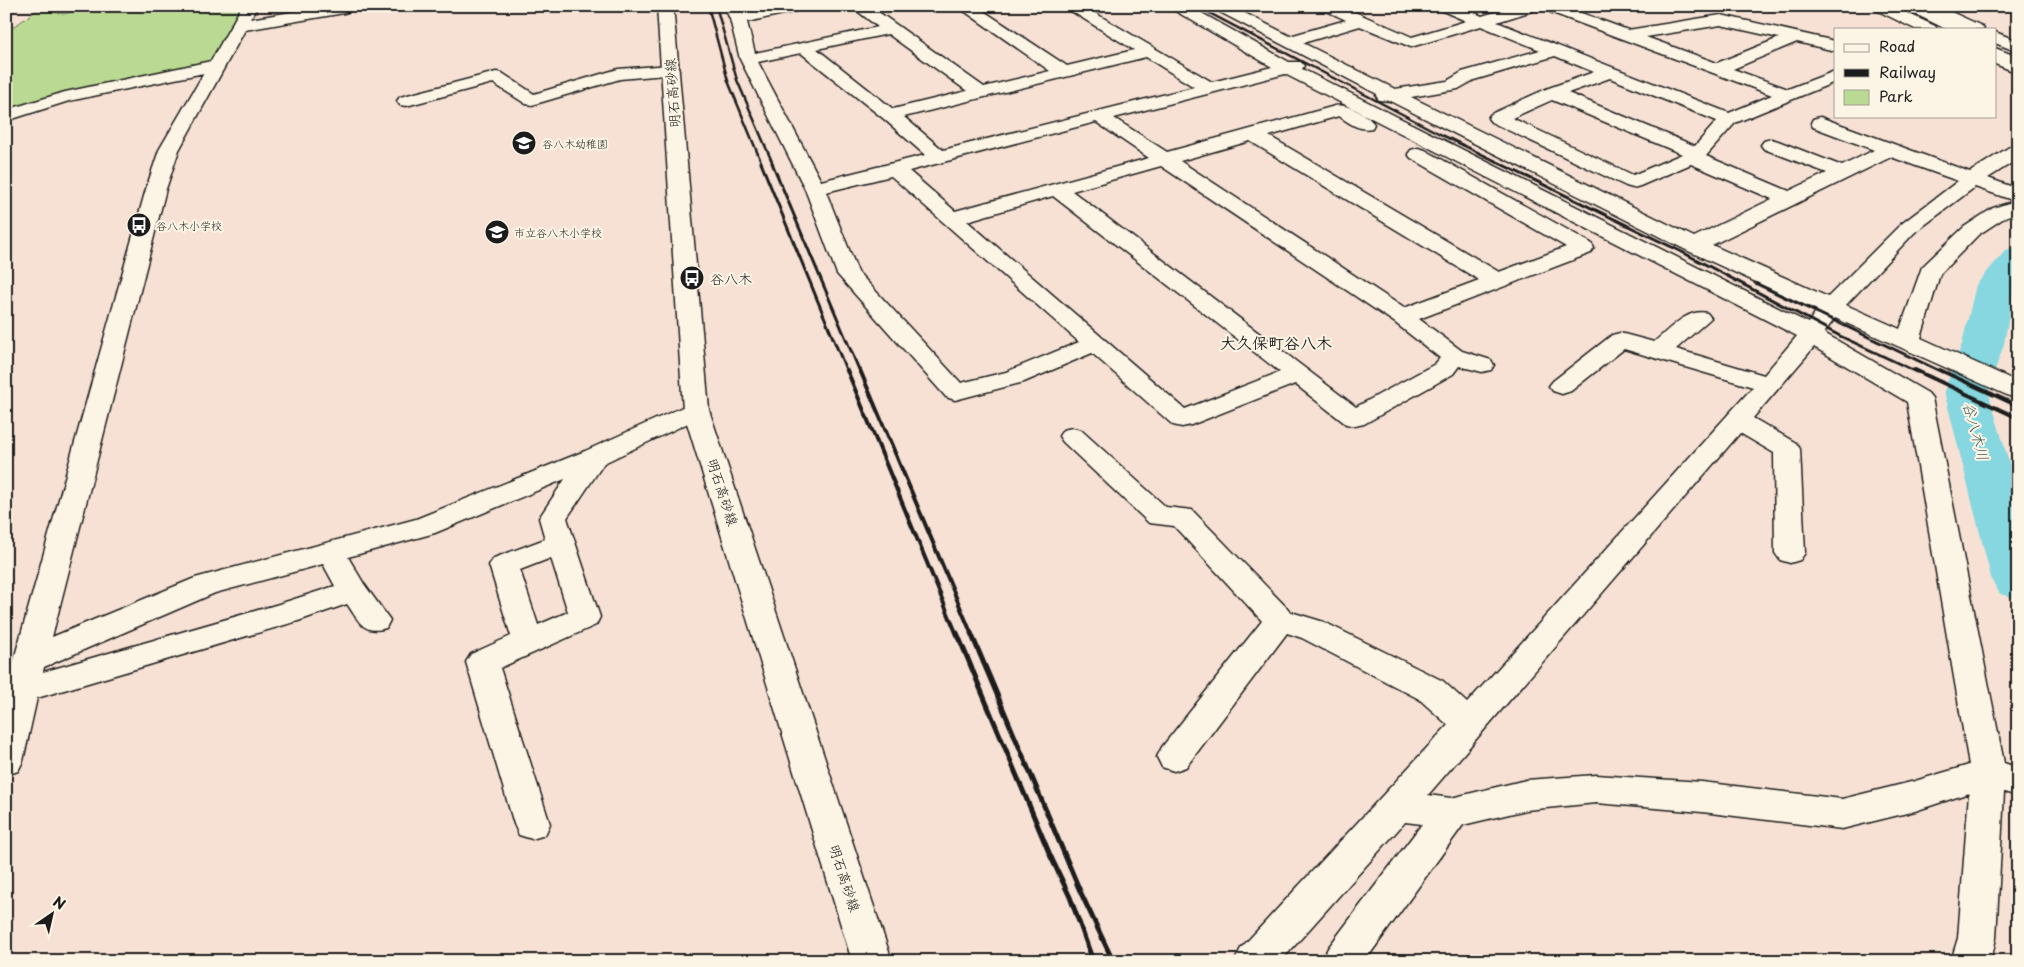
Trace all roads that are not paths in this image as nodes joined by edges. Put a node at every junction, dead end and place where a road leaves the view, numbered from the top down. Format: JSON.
{"nodes":[{"id":1,"x":250,"y":6,"type":"edge"},
{"id":2,"x":665,"y":6,"type":"edge"},
{"id":3,"x":802,"y":6,"type":"edge"},
{"id":4,"x":859,"y":6,"type":"edge"},
{"id":5,"x":965,"y":6,"type":"edge"},
{"id":6,"x":1070,"y":6,"type":"edge"},
{"id":7,"x":1219,"y":6,"type":"edge"},
{"id":8,"x":1327,"y":6,"type":"edge"},
{"id":9,"x":1442,"y":6,"type":"edge"},
{"id":10,"x":1533,"y":6,"type":"edge"},
{"id":11,"x":1547,"y":6,"type":"edge"},
{"id":12,"x":1879,"y":6,"type":"edge"},
{"id":13,"x":1892,"y":6,"type":"edge"},
{"id":14,"x":1910,"y":6,"type":"edge"},
{"id":15,"x":1925,"y":6,"type":"edge"},
{"id":16,"x":1181,"y":7,"type":"edge"},
{"id":17,"x":337,"y":9,"type":"dead end"},
{"id":18,"x":735,"y":13,"type":"edge"},
{"id":19,"x":1360,"y":20,"type":"junction"},
{"id":20,"x":1481,"y":22,"type":"junction"},
{"id":21,"x":239,"y":26,"type":"junction"},
{"id":22,"x":1927,"y":28,"type":"edge"},
{"id":23,"x":1940,"y":28,"type":"edge"},
{"id":24,"x":1958,"y":28,"type":"edge"},
{"id":25,"x":1974,"y":28,"type":"edge"},
{"id":26,"x":890,"y":29,"type":"junction"},
{"id":27,"x":1627,"y":35,"type":"junction"},
{"id":28,"x":1796,"y":37,"type":"junction"},
{"id":29,"x":1996,"y":38,"type":"edge"},
{"id":30,"x":1288,"y":42,"type":"junction"},
{"id":31,"x":1996,"y":45,"type":"edge"},
{"id":32,"x":1834,"y":46,"type":"edge"},
{"id":33,"x":804,"y":47,"type":"junction"},
{"id":34,"x":1555,"y":50,"type":"junction"},
{"id":35,"x":1147,"y":52,"type":"junction"},
{"id":36,"x":2010,"y":57,"type":"edge"},
{"id":37,"x":748,"y":59,"type":"junction"},
{"id":38,"x":1322,"y":59,"type":"junction"},
{"id":39,"x":216,"y":65,"type":"junction"},
{"id":40,"x":1287,"y":68,"type":"junction"},
{"id":41,"x":1718,"y":69,"type":"junction"},
{"id":42,"x":670,"y":70,"type":"junction"},
{"id":43,"x":1064,"y":72,"type":"junction"},
{"id":44,"x":1610,"y":72,"type":"junction"},
{"id":45,"x":1834,"y":76,"type":"edge"},
{"id":46,"x":1210,"y":88,"type":"junction"},
{"id":47,"x":981,"y":93,"type":"junction"},
{"id":48,"x":1552,"y":93,"type":"junction"},
{"id":49,"x":1390,"y":94,"type":"junction"},
{"id":50,"x":1788,"y":95,"type":"junction"},
{"id":51,"x":406,"y":101,"type":"dead end"},
{"id":52,"x":1357,"y":104,"type":"junction"},
{"id":53,"x":890,"y":115,"type":"junction"},
{"id":54,"x":6,"y":116,"type":"edge"},
{"id":55,"x":1099,"y":116,"type":"junction"},
{"id":56,"x":1729,"y":119,"type":"junction"},
{"id":57,"x":1820,"y":123,"type":"dead end"},
{"id":58,"x":1252,"y":134,"type":"junction"},
{"id":59,"x":1771,"y":145,"type":"dead end"},
{"id":60,"x":1890,"y":150,"type":"junction"},
{"id":61,"x":2018,"y":150,"type":"edge"},
{"id":62,"x":1694,"y":156,"type":"junction"},
{"id":63,"x":940,"y":158,"type":"junction"},
{"id":64,"x":1162,"y":159,"type":"junction"},
{"id":65,"x":896,"y":170,"type":"junction"},
{"id":66,"x":1844,"y":173,"type":"junction"},
{"id":67,"x":1972,"y":180,"type":"junction"},
{"id":68,"x":815,"y":189,"type":"junction"},
{"id":69,"x":1056,"y":189,"type":"junction"},
{"id":70,"x":2018,"y":196,"type":"edge"},
{"id":71,"x":1789,"y":199,"type":"junction"},
{"id":72,"x":2018,"y":207,"type":"edge"},
{"id":73,"x":953,"y":218,"type":"junction"},
{"id":74,"x":1694,"y":245,"type":"junction"},
{"id":75,"x":1498,"y":281,"type":"junction"},
{"id":76,"x":1830,"y":308,"type":"junction"},
{"id":77,"x":1402,"y":317,"type":"junction"},
{"id":78,"x":1700,"y":318,"type":"dead end"},
{"id":79,"x":1812,"y":335,"type":"junction"},
{"id":80,"x":1908,"y":341,"type":"junction"},
{"id":81,"x":1096,"y":343,"type":"junction"},
{"id":82,"x":1658,"y":351,"type":"junction"},
{"id":83,"x":1453,"y":356,"type":"junction"},
{"id":84,"x":1482,"y":365,"type":"dead end"},
{"id":85,"x":1298,"y":374,"type":"junction"},
{"id":86,"x":1768,"y":384,"type":"junction"},
{"id":87,"x":1562,"y":386,"type":"dead end"},
{"id":88,"x":2018,"y":391,"type":"edge"},
{"id":89,"x":696,"y":410,"type":"junction"},
{"id":90,"x":1737,"y":420,"type":"junction"},
{"id":91,"x":1072,"y":436,"type":"dead end"},
{"id":92,"x":594,"y":457,"type":"junction"},
{"id":93,"x":561,"y":544,"type":"junction"},
{"id":94,"x":331,"y":552,"type":"junction"},
{"id":95,"x":1790,"y":553,"type":"dead end"},
{"id":96,"x":353,"y":591,"type":"junction"},
{"id":97,"x":375,"y":620,"type":"dead end"},
{"id":98,"x":1280,"y":620,"type":"junction"},
{"id":99,"x":528,"y":642,"type":"junction"},
{"id":100,"x":27,"y":674,"type":"junction"},
{"id":101,"x":1468,"y":724,"type":"junction"},
{"id":102,"x":1174,"y":757,"type":"dead end"},
{"id":103,"x":6,"y":761,"type":"edge"},
{"id":104,"x":2003,"y":777,"type":"edge"},
{"id":105,"x":1397,"y":806,"type":"junction"},
{"id":106,"x":1451,"y":813,"type":"junction"},
{"id":107,"x":532,"y":824,"type":"dead end"},
{"id":108,"x":872,"y":961,"type":"edge"},
{"id":109,"x":1255,"y":961,"type":"edge"},
{"id":110,"x":1342,"y":961,"type":"edge"},
{"id":111,"x":1970,"y":961,"type":"edge"}],
"edges":[{"from":1,"to":21,"type":"main road"},
{"from":2,"to":42,"type":"main road","name":"明石高砂線"},
{"from":3,"to":18,"type":"main road"},
{"from":4,"to":26,"type":"main road"},
{"from":5,"to":43,"type":"main road"},
{"from":6,"to":35,"type":"main road"},
{"from":7,"to":30,"type":"main road"},
{"from":8,"to":19,"type":"main road"},
{"from":9,"to":20,"type":"main road"},
{"from":10,"to":20,"type":"main road"},
{"from":11,"to":27,"type":"main road"},
{"from":12,"to":22,"type":"main road"},
{"from":13,"to":23,"type":"main road"},
{"from":14,"to":24,"type":"main road"},
{"from":15,"to":25,"type":"main road"},
{"from":16,"to":40,"type":"main road"},
{"from":17,"to":21,"type":"main road"},
{"from":18,"to":37,"type":"main road"},
{"from":19,"to":20,"type":"main road"},
{"from":19,"to":30,"type":"main road"},
{"from":20,"to":34,"type":"main road"},
{"from":21,"to":39,"type":"main road"},
{"from":26,"to":33,"type":"main road"},
{"from":26,"to":47,"type":"main road"},
{"from":27,"to":28,"type":"main road"},
{"from":27,"to":41,"type":"main road"},
{"from":28,"to":32,"type":"main road"},
{"from":28,"to":41,"type":"main road"},
{"from":29,"to":36,"type":"main road"},
{"from":30,"to":38,"type":"main road"},
{"from":31,"to":36,"type":"main road"},
{"from":33,"to":37,"type":"main road"},
{"from":33,"to":53,"type":"main road"},
{"from":34,"to":44,"type":"main road"},
{"from":34,"to":49,"type":"main road"},
{"from":35,"to":43,"type":"main road"},
{"from":35,"to":46,"type":"main road"},
{"from":37,"to":68,"type":"main road"},
{"from":38,"to":40,"type":"main road"},
{"from":38,"to":49,"type":"main road"},
{"from":39,"to":54,"type":"main road"},
{"from":39,"to":100,"type":"main road"},
{"from":40,"to":46,"type":"main road"},
{"from":40,"to":52,"type":"main road"},
{"from":41,"to":50,"type":"main road"},
{"from":42,"to":51,"type":"main road"},
{"from":42,"to":89,"type":"main road","name":"明石高砂線"},
{"from":43,"to":47,"type":"main road"},
{"from":44,"to":48,"type":"main road"},
{"from":44,"to":56,"type":"main road"},
{"from":45,"to":50,"type":"main road"},
{"from":46,"to":55,"type":"main road"},
{"from":47,"to":53,"type":"main road"},
{"from":48,"to":62,"type":"main road"},
{"from":48,"to":62,"type":"main road"},
{"from":49,"to":52,"type":"main road"},
{"from":49,"to":74,"type":"main road"},
{"from":50,"to":56,"type":"main road"},
{"from":52,"to":79,"type":"main road"},
{"from":53,"to":63,"type":"main road"},
{"from":55,"to":63,"type":"main road"},
{"from":55,"to":64,"type":"main road"},
{"from":56,"to":62,"type":"main road"},
{"from":57,"to":60,"type":"main road"},
{"from":58,"to":64,"type":"main road"},
{"from":58,"to":75,"type":"main road"},
{"from":58,"to":75,"type":"main road"},
{"from":59,"to":66,"type":"main road"},
{"from":60,"to":66,"type":"main road"},
{"from":60,"to":67,"type":"main road"},
{"from":61,"to":67,"type":"main road"},
{"from":62,"to":71,"type":"main road"},
{"from":63,"to":65,"type":"main road"},
{"from":64,"to":69,"type":"main road"},
{"from":64,"to":77,"type":"main road"},
{"from":65,"to":68,"type":"main road"},
{"from":65,"to":73,"type":"main road"},
{"from":66,"to":71,"type":"main road"},
{"from":67,"to":70,"type":"main road"},
{"from":67,"to":76,"type":"main road"},
{"from":68,"to":81,"type":"main road"},
{"from":69,"to":73,"type":"main road"},
{"from":69,"to":85,"type":"main road"},
{"from":71,"to":74,"type":"main road"},
{"from":72,"to":80,"type":"main road"},
{"from":73,"to":81,"type":"main road"},
{"from":74,"to":76,"type":"main road"},
{"from":75,"to":77,"type":"main road"},
{"from":76,"to":79,"type":"main road"},
{"from":76,"to":80,"type":"main road"},
{"from":77,"to":83,"type":"main road"},
{"from":78,"to":82,"type":"main road"},
{"from":79,"to":86,"type":"main road"},
{"from":79,"to":104,"type":"main road"},
{"from":80,"to":88,"type":"main road"},
{"from":81,"to":85,"type":"main road"},
{"from":82,"to":86,"type":"main road"},
{"from":82,"to":87,"type":"main road"},
{"from":83,"to":84,"type":"main road"},
{"from":83,"to":85,"type":"main road"},
{"from":86,"to":90,"type":"main road"},
{"from":89,"to":92,"type":"main road"},
{"from":89,"to":108,"type":"main road","name":"明石高砂線"},
{"from":90,"to":95,"type":"main road"},
{"from":90,"to":101,"type":"main road"},
{"from":91,"to":98,"type":"main road"},
{"from":92,"to":93,"type":"main road"},
{"from":92,"to":94,"type":"main road"},
{"from":93,"to":99,"type":"main road"},
{"from":93,"to":99,"type":"main road"},
{"from":94,"to":96,"type":"main road"},
{"from":94,"to":100,"type":"main road"},
{"from":96,"to":97,"type":"main road"},
{"from":96,"to":100,"type":"main road"},
{"from":98,"to":101,"type":"main road"},
{"from":98,"to":102,"type":"main road"},
{"from":99,"to":107,"type":"main road"},
{"from":100,"to":103,"type":"main road"},
{"from":101,"to":105,"type":"main road"},
{"from":104,"to":106,"type":"main road"},
{"from":104,"to":111,"type":"main road"},
{"from":105,"to":106,"type":"main road"},
{"from":105,"to":109,"type":"main road"},
{"from":106,"to":110,"type":"main road"}]}
